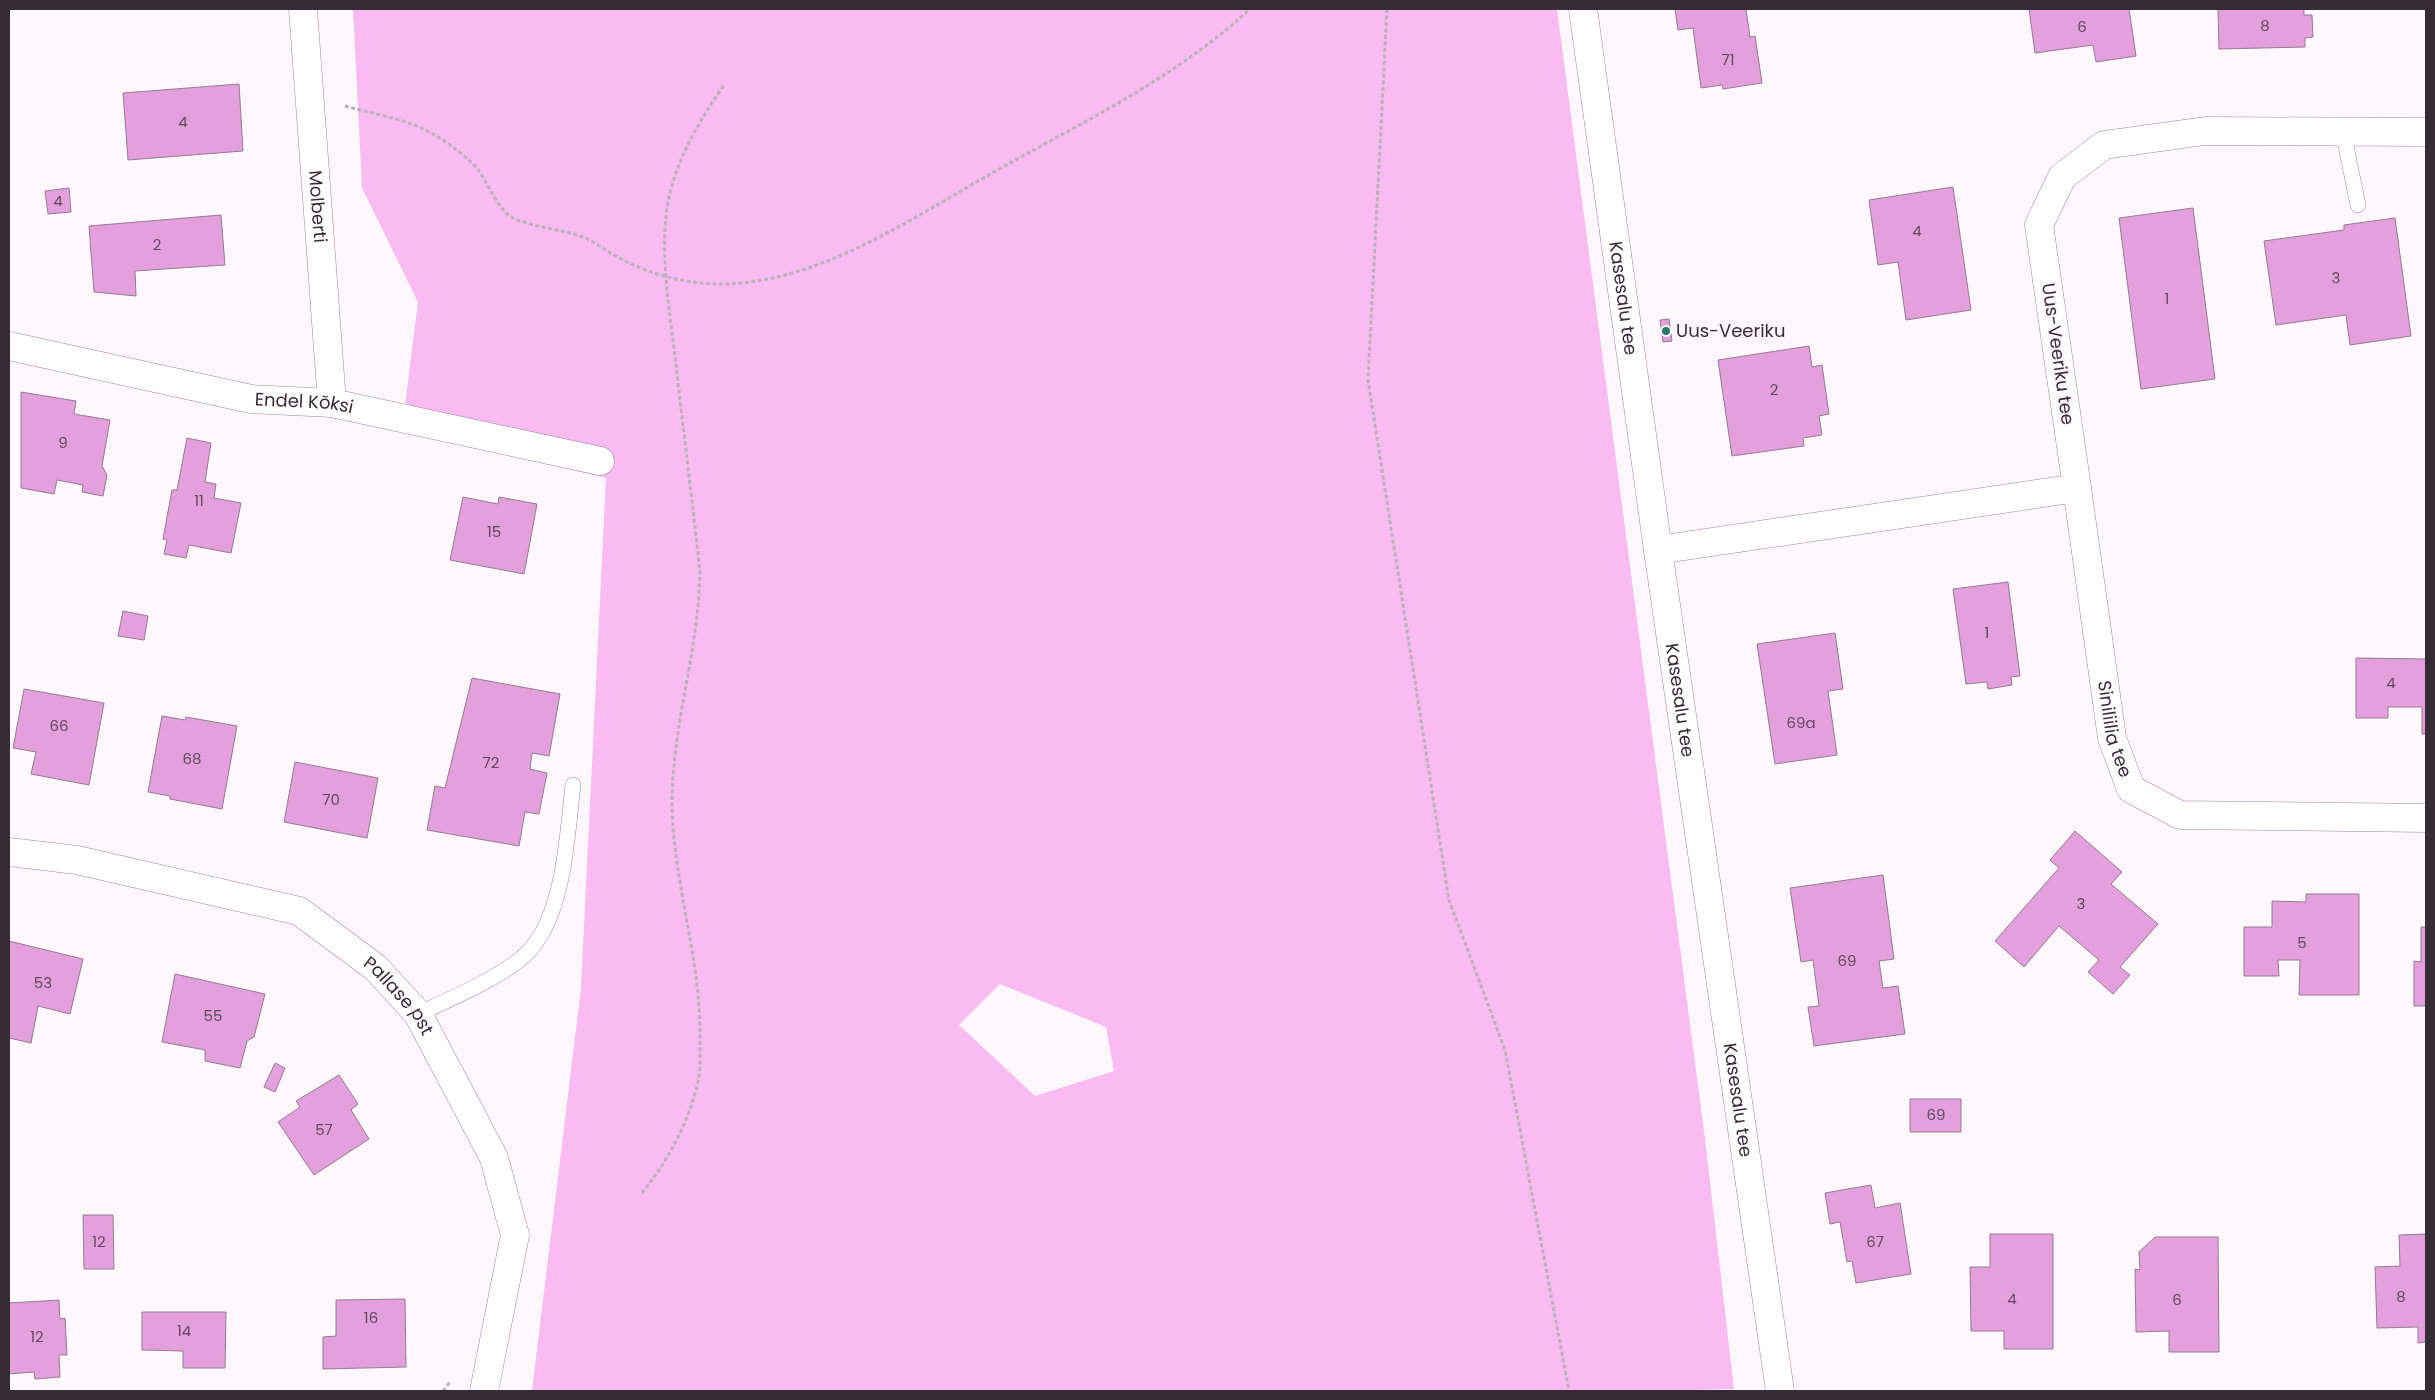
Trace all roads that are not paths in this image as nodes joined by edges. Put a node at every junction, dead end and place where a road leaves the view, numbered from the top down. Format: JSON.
{"nodes":[{"id":1,"x":303,"y":9,"type":"edge"},
{"id":2,"x":1583,"y":9,"type":"edge"},
{"id":3,"x":2342,"y":131,"type":"junction"},
{"id":4,"x":2426,"y":132,"type":"edge"},
{"id":5,"x":2358,"y":205,"type":"dead end"},
{"id":6,"x":9,"y":346,"type":"edge"},
{"id":7,"x":332,"y":404,"type":"junction"},
{"id":8,"x":600,"y":461,"type":"dead end"},
{"id":9,"x":2077,"y":488,"type":"junction"},
{"id":10,"x":1658,"y":550,"type":"junction"},
{"id":11,"x":573,"y":785,"type":"dead end"},
{"id":12,"x":2426,"y":818,"type":"edge"},
{"id":13,"x":9,"y":852,"type":"edge"},
{"id":14,"x":418,"y":1014,"type":"junction"},
{"id":15,"x":484,"y":1391,"type":"edge"},
{"id":16,"x":1780,"y":1391,"type":"edge"}],
"edges":[{"from":1,"to":7,"type":"street","name":"Molberti"},
{"from":2,"to":10,"type":"street","name":"Kasesalu tee"},
{"from":3,"to":4,"type":"street","name":"Uus-Veeriku tee"},
{"from":3,"to":5,"type":"lane"},
{"from":3,"to":9,"type":"street","name":"Uus-Veeriku tee"},
{"from":6,"to":7,"type":"street","name":"Endel Kõksi"},
{"from":7,"to":8,"type":"street","name":"Endel Kõksi"},
{"from":9,"to":10,"type":"street"},
{"from":9,"to":12,"type":"street","name":"Siniliilia tee"},
{"from":10,"to":16,"type":"street","name":"Kasesalu tee"},
{"from":11,"to":14,"type":"lane"},
{"from":13,"to":14,"type":"street","name":"Pallase pst"},
{"from":14,"to":15,"type":"street","name":"Pallase pst"}]}
